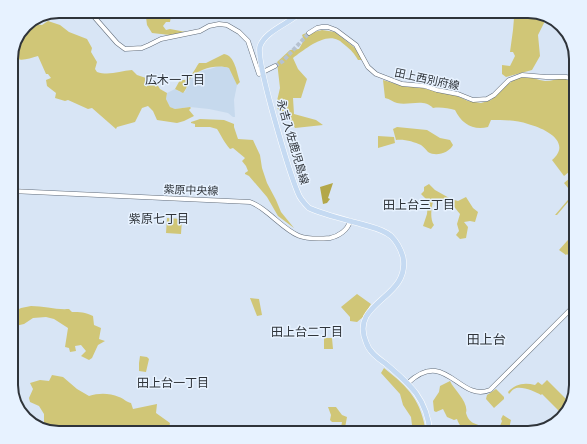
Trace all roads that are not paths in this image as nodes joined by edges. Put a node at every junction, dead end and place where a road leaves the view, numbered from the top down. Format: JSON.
{"nodes":[{"id":1,"x":94,"y":18,"type":"edge"},
{"id":2,"x":294,"y":18,"type":"edge"},
{"id":3,"x":309,"y":33,"type":"tunnel mouth"},
{"id":4,"x":275,"y":66,"type":"tunnel mouth"},
{"id":5,"x":263,"y":72,"type":"junction"},
{"id":6,"x":569,"y":78,"type":"edge"},
{"id":7,"x":18,"y":191,"type":"edge"},
{"id":8,"x":350,"y":221,"type":"junction"},
{"id":9,"x":569,"y":311,"type":"edge"},
{"id":10,"x":408,"y":383,"type":"junction"},
{"id":11,"x":429,"y":426,"type":"edge"}],
"edges":[{"from":1,"to":5,"type":"street"},
{"from":2,"to":5,"type":"main road","name":"永吉入佐鹿児島線"},
{"from":3,"to":6,"type":"street","name":"田上西別府線"},
{"from":4,"to":5,"type":"street"},
{"from":5,"to":8,"type":"main road","name":"永吉入佐鹿児島線"},
{"from":7,"to":8,"type":"street","name":"紫原中央線"},
{"from":8,"to":10,"type":"main road","name":"永吉入佐鹿児島線"},
{"from":9,"to":10,"type":"street"},
{"from":10,"to":11,"type":"main road","name":"永吉入佐鹿児島線"}]}
